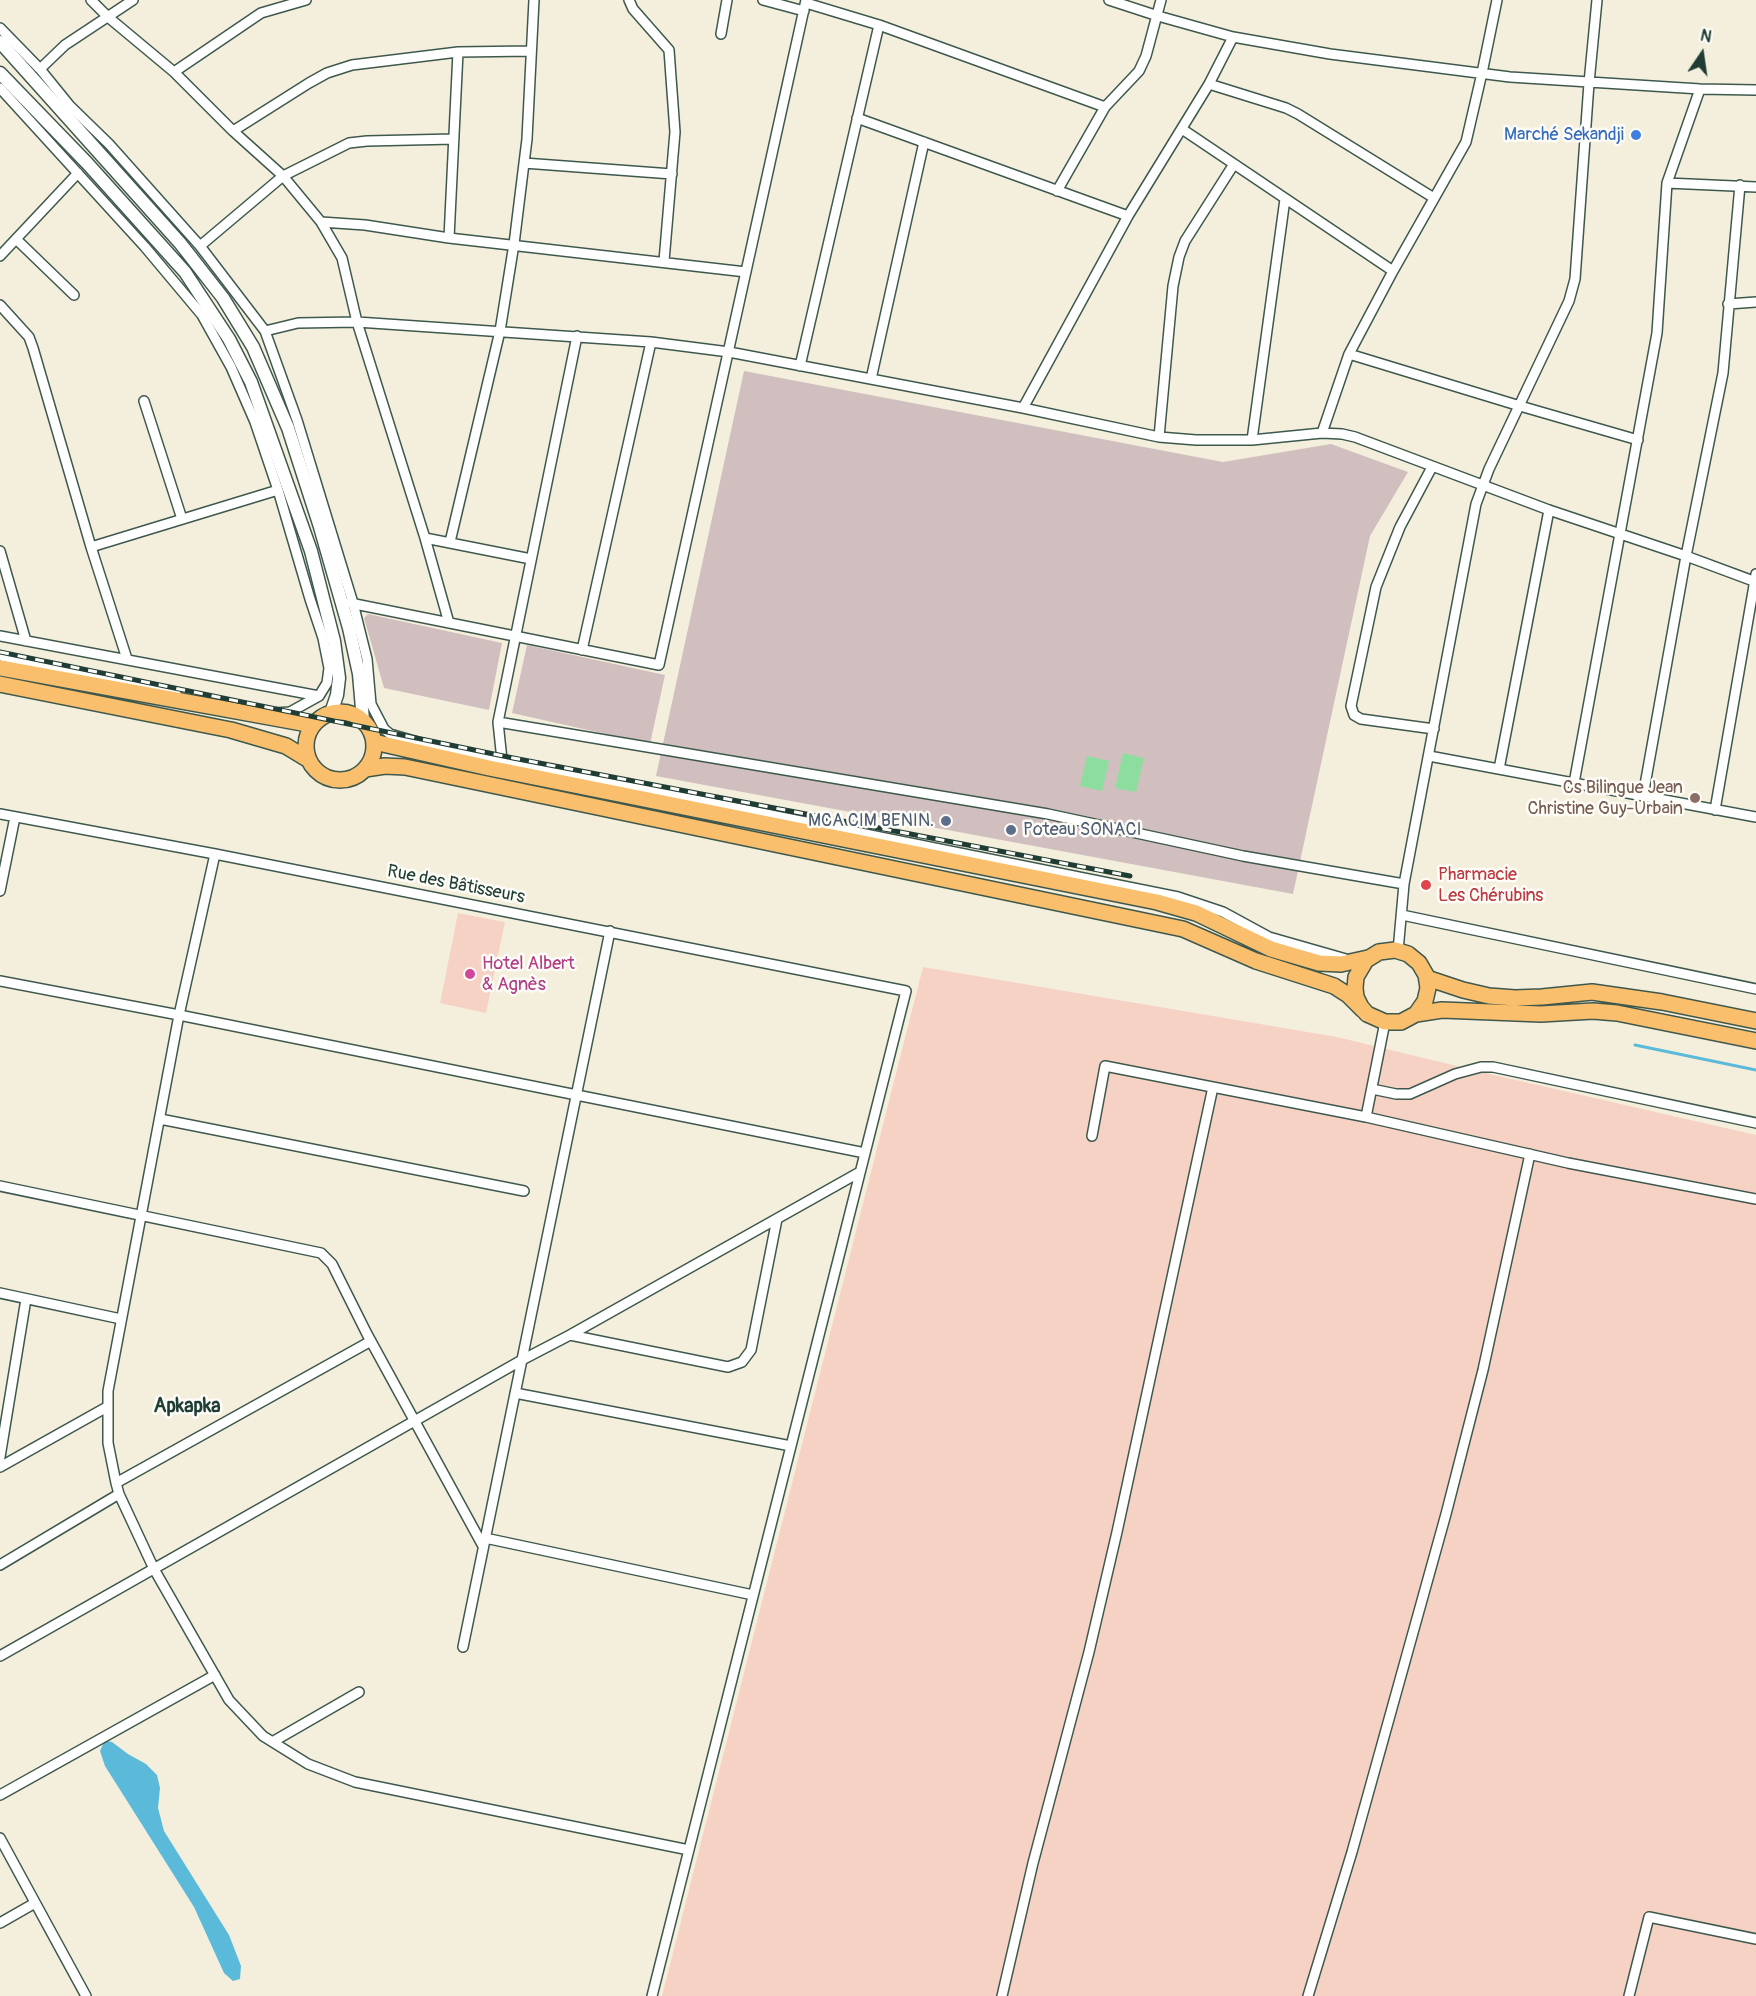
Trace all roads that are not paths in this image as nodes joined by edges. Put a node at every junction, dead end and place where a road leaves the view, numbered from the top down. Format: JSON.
{"nodes":[{"id":1,"x":92,"y":0,"type":"edge"},
{"id":2,"x":133,"y":0,"type":"edge"},
{"id":3,"x":306,"y":0,"type":"edge"},
{"id":4,"x":534,"y":0,"type":"edge"},
{"id":5,"x":629,"y":0,"type":"edge"},
{"id":6,"x":727,"y":0,"type":"edge"},
{"id":7,"x":764,"y":0,"type":"edge"},
{"id":8,"x":1109,"y":0,"type":"edge"},
{"id":9,"x":1161,"y":0,"type":"edge"},
{"id":10,"x":1497,"y":0,"type":"edge"},
{"id":11,"x":1596,"y":0,"type":"edge"},
{"id":12,"x":805,"y":5,"type":"edge"},
{"id":13,"x":1158,"y":16,"type":"junction"},
{"id":14,"x":108,"y":17,"type":"junction"},
{"id":15,"x":879,"y":25,"type":"junction"},
{"id":16,"x":0,"y":28,"type":"edge"},
{"id":17,"x":721,"y":34,"type":"dead end"},
{"id":18,"x":1233,"y":37,"type":"junction"},
{"id":19,"x":0,"y":42,"type":"edge"},
{"id":20,"x":531,"y":51,"type":"junction"},
{"id":21,"x":458,"y":52,"type":"junction"},
{"id":22,"x":40,"y":69,"type":"junction"},
{"id":23,"x":174,"y":72,"type":"junction"},
{"id":24,"x":0,"y":73,"type":"edge"},
{"id":25,"x":1482,"y":73,"type":"junction"},
{"id":26,"x":1589,"y":83,"type":"junction"},
{"id":27,"x":1209,"y":84,"type":"junction"},
{"id":28,"x":0,"y":88,"type":"edge"},
{"id":29,"x":1700,"y":89,"type":"junction"},
{"id":30,"x":1756,"y":90,"type":"edge"},
{"id":31,"x":1106,"y":107,"type":"junction"},
{"id":32,"x":857,"y":118,"type":"junction"},
{"id":33,"x":1182,"y":129,"type":"junction"},
{"id":34,"x":233,"y":131,"type":"junction"},
{"id":35,"x":454,"y":140,"type":"junction"},
{"id":36,"x":924,"y":142,"type":"junction"},
{"id":37,"x":524,"y":163,"type":"junction"},
{"id":38,"x":1234,"y":164,"type":"junction"},
{"id":39,"x":78,"y":173,"type":"junction"},
{"id":40,"x":672,"y":174,"type":"junction"},
{"id":41,"x":283,"y":176,"type":"junction"},
{"id":42,"x":1668,"y":183,"type":"junction"},
{"id":43,"x":1740,"y":185,"type":"junction"},
{"id":44,"x":1756,"y":186,"type":"edge"},
{"id":45,"x":1057,"y":191,"type":"junction"},
{"id":46,"x":1434,"y":198,"type":"junction"},
{"id":47,"x":1285,"y":199,"type":"junction"},
{"id":48,"x":1128,"y":216,"type":"junction"},
{"id":49,"x":321,"y":222,"type":"junction"},
{"id":50,"x":449,"y":238,"type":"junction"},
{"id":51,"x":16,"y":239,"type":"junction"},
{"id":52,"x":514,"y":244,"type":"junction"},
{"id":53,"x":200,"y":246,"type":"junction"},
{"id":54,"x":0,"y":256,"type":"edge"},
{"id":55,"x":664,"y":261,"type":"junction"},
{"id":56,"x":1392,"y":271,"type":"junction"},
{"id":57,"x":746,"y":272,"type":"junction"},
{"id":58,"x":74,"y":295,"type":"dead end"},
{"id":59,"x":1756,"y":302,"type":"edge"},
{"id":60,"x":1728,"y":304,"type":"junction"},
{"id":61,"x":0,"y":305,"type":"edge"},
{"id":62,"x":357,"y":322,"type":"junction"},
{"id":63,"x":265,"y":331,"type":"junction"},
{"id":64,"x":500,"y":331,"type":"junction"},
{"id":65,"x":577,"y":336,"type":"junction"},
{"id":66,"x":651,"y":342,"type":"junction"},
{"id":67,"x":729,"y":352,"type":"junction"},
{"id":68,"x":1349,"y":354,"type":"junction"},
{"id":69,"x":800,"y":366,"type":"junction"},
{"id":70,"x":871,"y":380,"type":"junction"},
{"id":71,"x":144,"y":401,"type":"dead end"},
{"id":72,"x":1520,"y":406,"type":"junction"},
{"id":73,"x":1023,"y":408,"type":"junction"},
{"id":74,"x":1322,"y":433,"type":"junction"},
{"id":75,"x":1160,"y":437,"type":"junction"},
{"id":76,"x":1252,"y":440,"type":"junction"},
{"id":77,"x":1638,"y":440,"type":"junction"},
{"id":78,"x":1432,"y":467,"type":"junction"},
{"id":79,"x":1482,"y":486,"type":"junction"},
{"id":80,"x":278,"y":490,"type":"junction"},
{"id":81,"x":1549,"y":510,"type":"junction"},
{"id":82,"x":182,"y":519,"type":"junction"},
{"id":83,"x":1619,"y":533,"type":"junction"},
{"id":84,"x":425,"y":538,"type":"junction"},
{"id":85,"x":450,"y":542,"type":"junction"},
{"id":86,"x":92,"y":547,"type":"junction"},
{"id":87,"x":0,"y":551,"type":"edge"},
{"id":88,"x":1686,"y":556,"type":"junction"},
{"id":89,"x":531,"y":559,"type":"junction"},
{"id":90,"x":1756,"y":579,"type":"edge"},
{"id":91,"x":347,"y":603,"type":"junction"},
{"id":92,"x":449,"y":623,"type":"junction"},
{"id":93,"x":0,"y":636,"type":"edge"},
{"id":94,"x":516,"y":636,"type":"junction"},
{"id":95,"x":26,"y":641,"type":"junction"},
{"id":96,"x":582,"y":650,"type":"junction"},
{"id":97,"x":0,"y":656,"type":"edge"},
{"id":98,"x":127,"y":659,"type":"junction"},
{"id":99,"x":0,"y":668,"type":"edge"},
{"id":100,"x":0,"y":684,"type":"edge"},
{"id":101,"x":319,"y":696,"type":"junction"},
{"id":102,"x":331,"y":713,"type":"junction"},
{"id":103,"x":363,"y":720,"type":"junction"},
{"id":104,"x":498,"y":722,"type":"junction"},
{"id":105,"x":313,"y":725,"type":"junction"},
{"id":106,"x":1434,"y":729,"type":"junction"},
{"id":107,"x":374,"y":742,"type":"junction"},
{"id":108,"x":1429,"y":756,"type":"junction"},
{"id":109,"x":309,"y":759,"type":"junction"},
{"id":110,"x":502,"y":760,"type":"junction"},
{"id":111,"x":365,"y":769,"type":"junction"},
{"id":112,"x":1499,"y":769,"type":"junction"},
{"id":113,"x":1574,"y":783,"type":"junction"},
{"id":114,"x":1643,"y":796,"type":"junction"},
{"id":115,"x":1715,"y":810,"type":"junction"},
{"id":116,"x":0,"y":814,"type":"edge"},
{"id":117,"x":15,"y":817,"type":"junction"},
{"id":118,"x":1756,"y":818,"type":"edge"},
{"id":119,"x":215,"y":854,"type":"junction"},
{"id":120,"x":1404,"y":884,"type":"junction"},
{"id":121,"x":0,"y":891,"type":"edge"},
{"id":122,"x":1402,"y":915,"type":"junction"},
{"id":123,"x":610,"y":932,"type":"junction"},
{"id":124,"x":1398,"y":951,"type":"junction"},
{"id":125,"x":1361,"y":960,"type":"junction"},
{"id":126,"x":1427,"y":978,"type":"junction"},
{"id":127,"x":0,"y":981,"type":"edge"},
{"id":128,"x":1756,"y":989,"type":"edge"},
{"id":129,"x":1363,"y":1010,"type":"junction"},
{"id":130,"x":1416,"y":1014,"type":"junction"},
{"id":131,"x":179,"y":1015,"type":"junction"},
{"id":132,"x":1385,"y":1022,"type":"junction"},
{"id":133,"x":1756,"y":1022,"type":"edge"},
{"id":134,"x":1756,"y":1041,"type":"edge"},
{"id":135,"x":1213,"y":1087,"type":"junction"},
{"id":136,"x":1372,"y":1089,"type":"junction"},
{"id":137,"x":576,"y":1096,"type":"junction"},
{"id":138,"x":1366,"y":1117,"type":"junction"},
{"id":139,"x":160,"y":1119,"type":"junction"},
{"id":140,"x":1756,"y":1123,"type":"edge"},
{"id":141,"x":1092,"y":1136,"type":"dead end"},
{"id":142,"x":865,"y":1153,"type":"junction"},
{"id":143,"x":1530,"y":1154,"type":"junction"},
{"id":144,"x":860,"y":1172,"type":"junction"},
{"id":145,"x":0,"y":1186,"type":"edge"},
{"id":146,"x":524,"y":1191,"type":"dead end"},
{"id":147,"x":1756,"y":1199,"type":"edge"},
{"id":148,"x":141,"y":1216,"type":"junction"},
{"id":149,"x":777,"y":1219,"type":"junction"},
{"id":150,"x":0,"y":1293,"type":"edge"},
{"id":151,"x":26,"y":1299,"type":"junction"},
{"id":152,"x":121,"y":1319,"type":"junction"},
{"id":153,"x":570,"y":1335,"type":"junction"},
{"id":154,"x":371,"y":1341,"type":"junction"},
{"id":155,"x":522,"y":1360,"type":"junction"},
{"id":156,"x":515,"y":1393,"type":"junction"},
{"id":157,"x":107,"y":1407,"type":"junction"},
{"id":158,"x":415,"y":1422,"type":"junction"},
{"id":159,"x":791,"y":1446,"type":"junction"},
{"id":160,"x":0,"y":1457,"type":"edge"},
{"id":161,"x":0,"y":1467,"type":"edge"},
{"id":162,"x":116,"y":1483,"type":"junction"},
{"id":163,"x":119,"y":1494,"type":"junction"},
{"id":164,"x":484,"y":1542,"type":"junction"},
{"id":165,"x":0,"y":1565,"type":"edge"},
{"id":166,"x":154,"y":1569,"type":"junction"},
{"id":167,"x":753,"y":1595,"type":"junction"},
{"id":168,"x":463,"y":1647,"type":"dead end"},
{"id":169,"x":0,"y":1656,"type":"edge"},
{"id":170,"x":215,"y":1675,"type":"junction"},
{"id":171,"x":359,"y":1692,"type":"dead end"},
{"id":172,"x":274,"y":1741,"type":"junction"},
{"id":173,"x":0,"y":1795,"type":"edge"},
{"id":174,"x":0,"y":1838,"type":"edge"},
{"id":175,"x":689,"y":1850,"type":"junction"},
{"id":176,"x":35,"y":1903,"type":"junction"},
{"id":177,"x":0,"y":1923,"type":"edge"},
{"id":178,"x":1756,"y":1939,"type":"edge"},
{"id":179,"x":86,"y":1996,"type":"edge"},
{"id":180,"x":652,"y":1996,"type":"edge"},
{"id":181,"x":1002,"y":1996,"type":"edge"},
{"id":182,"x":1308,"y":1996,"type":"edge"},
{"id":183,"x":1629,"y":1996,"type":"edge"}],
"edges":[{"from":1,"to":14,"type":"street"},
{"from":2,"to":14,"type":"street"},
{"from":3,"to":23,"type":"street"},
{"from":4,"to":20,"type":"street"},
{"from":5,"to":40,"type":"street"},
{"from":6,"to":17,"type":"street"},
{"from":7,"to":12,"type":"street"},
{"from":8,"to":13,"type":"street"},
{"from":9,"to":13,"type":"street"},
{"from":10,"to":25,"type":"street"},
{"from":11,"to":26,"type":"street"},
{"from":12,"to":15,"type":"street"},
{"from":12,"to":57,"type":"street"},
{"from":13,"to":18,"type":"street"},
{"from":13,"to":31,"type":"street"},
{"from":14,"to":22,"type":"street"},
{"from":14,"to":23,"type":"street"},
{"from":15,"to":31,"type":"street"},
{"from":15,"to":32,"type":"street"},
{"from":16,"to":22,"type":"street"},
{"from":18,"to":25,"type":"street"},
{"from":18,"to":27,"type":"street"},
{"from":19,"to":91,"type":"street"},
{"from":20,"to":21,"type":"street"},
{"from":20,"to":37,"type":"street"},
{"from":21,"to":34,"type":"street"},
{"from":21,"to":35,"type":"street"},
{"from":22,"to":53,"type":"street"},
{"from":23,"to":34,"type":"street"},
{"from":24,"to":102,"type":"street"},
{"from":25,"to":26,"type":"street"},
{"from":25,"to":46,"type":"street"},
{"from":26,"to":29,"type":"street"},
{"from":26,"to":72,"type":"street"},
{"from":27,"to":33,"type":"street"},
{"from":27,"to":46,"type":"street"},
{"from":28,"to":39,"type":"street"},
{"from":29,"to":30,"type":"street"},
{"from":29,"to":42,"type":"street"},
{"from":31,"to":45,"type":"street"},
{"from":32,"to":36,"type":"street"},
{"from":32,"to":69,"type":"street"},
{"from":33,"to":38,"type":"street"},
{"from":33,"to":48,"type":"street"},
{"from":34,"to":41,"type":"street"},
{"from":35,"to":41,"type":"street"},
{"from":35,"to":50,"type":"street"},
{"from":36,"to":45,"type":"street"},
{"from":36,"to":70,"type":"street"},
{"from":37,"to":40,"type":"street"},
{"from":37,"to":52,"type":"street"},
{"from":38,"to":47,"type":"street"},
{"from":38,"to":75,"type":"street"},
{"from":39,"to":51,"type":"street"},
{"from":39,"to":80,"type":"street"},
{"from":40,"to":55,"type":"street"},
{"from":41,"to":49,"type":"street"},
{"from":41,"to":53,"type":"street"},
{"from":42,"to":43,"type":"street"},
{"from":42,"to":77,"type":"street"},
{"from":43,"to":44,"type":"street"},
{"from":43,"to":60,"type":"street"},
{"from":45,"to":48,"type":"street"},
{"from":46,"to":56,"type":"street"},
{"from":47,"to":56,"type":"street"},
{"from":47,"to":76,"type":"street"},
{"from":48,"to":73,"type":"street"},
{"from":49,"to":50,"type":"street"},
{"from":49,"to":62,"type":"street"},
{"from":50,"to":52,"type":"street"},
{"from":51,"to":54,"type":"street"},
{"from":51,"to":58,"type":"street"},
{"from":52,"to":55,"type":"street"},
{"from":52,"to":64,"type":"street"},
{"from":53,"to":63,"type":"street"},
{"from":55,"to":57,"type":"street"},
{"from":56,"to":68,"type":"street"},
{"from":57,"to":67,"type":"street"},
{"from":59,"to":60,"type":"street"},
{"from":60,"to":88,"type":"street"},
{"from":61,"to":86,"type":"street"},
{"from":62,"to":63,"type":"street"},
{"from":62,"to":64,"type":"street"},
{"from":62,"to":84,"type":"street"},
{"from":63,"to":91,"type":"street"},
{"from":64,"to":65,"type":"street"},
{"from":64,"to":85,"type":"street"},
{"from":65,"to":66,"type":"street"},
{"from":65,"to":89,"type":"street"},
{"from":66,"to":67,"type":"street"},
{"from":66,"to":96,"type":"street"},
{"from":67,"to":69,"type":"street"},
{"from":67,"to":96,"type":"street"},
{"from":68,"to":72,"type":"street"},
{"from":68,"to":74,"type":"street"},
{"from":69,"to":70,"type":"street"},
{"from":70,"to":73,"type":"street"},
{"from":71,"to":82,"type":"street"},
{"from":72,"to":77,"type":"street"},
{"from":72,"to":79,"type":"street"},
{"from":73,"to":75,"type":"street"},
{"from":74,"to":76,"type":"street"},
{"from":74,"to":78,"type":"street"},
{"from":75,"to":76,"type":"street"},
{"from":77,"to":83,"type":"street"},
{"from":78,"to":79,"type":"street"},
{"from":78,"to":106,"type":"street"},
{"from":79,"to":81,"type":"street"},
{"from":79,"to":106,"type":"street"},
{"from":80,"to":82,"type":"street"},
{"from":80,"to":101,"type":"street"},
{"from":81,"to":83,"type":"street"},
{"from":81,"to":112,"type":"street"},
{"from":82,"to":86,"type":"street"},
{"from":83,"to":88,"type":"street"},
{"from":83,"to":113,"type":"street"},
{"from":84,"to":85,"type":"street"},
{"from":84,"to":92,"type":"street"},
{"from":85,"to":89,"type":"street"},
{"from":86,"to":98,"type":"street"},
{"from":87,"to":95,"type":"street"},
{"from":88,"to":90,"type":"street"},
{"from":88,"to":114,"type":"street"},
{"from":89,"to":94,"type":"street"},
{"from":90,"to":115,"type":"street"},
{"from":91,"to":92,"type":"street"},
{"from":91,"to":103,"type":"street"},
{"from":91,"to":110,"type":"street"},
{"from":92,"to":94,"type":"street"},
{"from":93,"to":95,"type":"street"},
{"from":94,"to":96,"type":"street"},
{"from":94,"to":104,"type":"street"},
{"from":95,"to":98,"type":"street"},
{"from":97,"to":101,"type":"street"},
{"from":98,"to":101,"type":"street"},
{"from":99,"to":105,"type":"highway"},
{"from":100,"to":109,"type":"highway"},
{"from":102,"to":103,"type":"highway"},
{"from":102,"to":105,"type":"highway"},
{"from":103,"to":107,"type":"highway"},
{"from":104,"to":110,"type":"street"},
{"from":104,"to":120,"type":"street"},
{"from":105,"to":109,"type":"highway"},
{"from":106,"to":108,"type":"street"},
{"from":107,"to":111,"type":"highway"},
{"from":107,"to":125,"type":"highway"},
{"from":108,"to":112,"type":"street"},
{"from":108,"to":120,"type":"street"},
{"from":109,"to":111,"type":"highway"},
{"from":110,"to":125,"type":"street"},
{"from":111,"to":129,"type":"highway"},
{"from":112,"to":113,"type":"street"},
{"from":113,"to":114,"type":"street"},
{"from":114,"to":115,"type":"street"},
{"from":115,"to":118,"type":"street"},
{"from":116,"to":117,"type":"street","name":"Rue des Bâtisseurs"},
{"from":117,"to":119,"type":"street","name":"Rue des Bâtisseurs"},
{"from":117,"to":121,"type":"street"},
{"from":119,"to":123,"type":"street","name":"Rue des Bâtisseurs"},
{"from":119,"to":131,"type":"street"},
{"from":120,"to":122,"type":"street"},
{"from":122,"to":124,"type":"street"},
{"from":122,"to":128,"type":"street"},
{"from":123,"to":137,"type":"street"},
{"from":123,"to":142,"type":"street","name":"Rue des Bâtisseurs"},
{"from":124,"to":125,"type":"highway"},
{"from":124,"to":126,"type":"highway"},
{"from":125,"to":129,"type":"highway"},
{"from":126,"to":130,"type":"highway"},
{"from":126,"to":133,"type":"highway"},
{"from":127,"to":131,"type":"street"},
{"from":129,"to":132,"type":"highway"},
{"from":130,"to":132,"type":"highway"},
{"from":130,"to":134,"type":"highway"},
{"from":131,"to":137,"type":"street"},
{"from":131,"to":139,"type":"street"},
{"from":132,"to":136,"type":"street"},
{"from":135,"to":138,"type":"street"},
{"from":135,"to":141,"type":"street"},
{"from":135,"to":181,"type":"street"},
{"from":136,"to":138,"type":"street"},
{"from":136,"to":140,"type":"street"},
{"from":137,"to":142,"type":"street"},
{"from":137,"to":155,"type":"street"},
{"from":138,"to":143,"type":"street"},
{"from":139,"to":146,"type":"street"},
{"from":139,"to":148,"type":"street"},
{"from":142,"to":144,"type":"street"},
{"from":143,"to":147,"type":"street"},
{"from":143,"to":182,"type":"street"},
{"from":144,"to":149,"type":"street"},
{"from":144,"to":159,"type":"street"},
{"from":145,"to":148,"type":"street"},
{"from":148,"to":152,"type":"street"},
{"from":148,"to":154,"type":"street"},
{"from":149,"to":153,"type":"street"},
{"from":149,"to":153,"type":"street"},
{"from":150,"to":151,"type":"street"},
{"from":151,"to":152,"type":"street"},
{"from":151,"to":160,"type":"street"},
{"from":152,"to":157,"type":"street"},
{"from":153,"to":155,"type":"street"},
{"from":154,"to":158,"type":"street"},
{"from":154,"to":162,"type":"street"},
{"from":155,"to":156,"type":"street"},
{"from":155,"to":158,"type":"street"},
{"from":156,"to":159,"type":"street"},
{"from":156,"to":164,"type":"street"},
{"from":157,"to":161,"type":"street"},
{"from":157,"to":162,"type":"street"},
{"from":158,"to":164,"type":"street"},
{"from":158,"to":166,"type":"street"},
{"from":159,"to":167,"type":"street"},
{"from":162,"to":163,"type":"street"},
{"from":163,"to":165,"type":"street"},
{"from":163,"to":166,"type":"street"},
{"from":164,"to":167,"type":"street"},
{"from":164,"to":168,"type":"street"},
{"from":166,"to":169,"type":"street"},
{"from":166,"to":170,"type":"street"},
{"from":167,"to":175,"type":"street"},
{"from":170,"to":172,"type":"street"},
{"from":170,"to":173,"type":"street"},
{"from":171,"to":172,"type":"street"},
{"from":172,"to":175,"type":"street"},
{"from":174,"to":176,"type":"street"},
{"from":175,"to":180,"type":"street"},
{"from":176,"to":177,"type":"street"},
{"from":176,"to":179,"type":"street"},
{"from":178,"to":183,"type":"street"}]}
